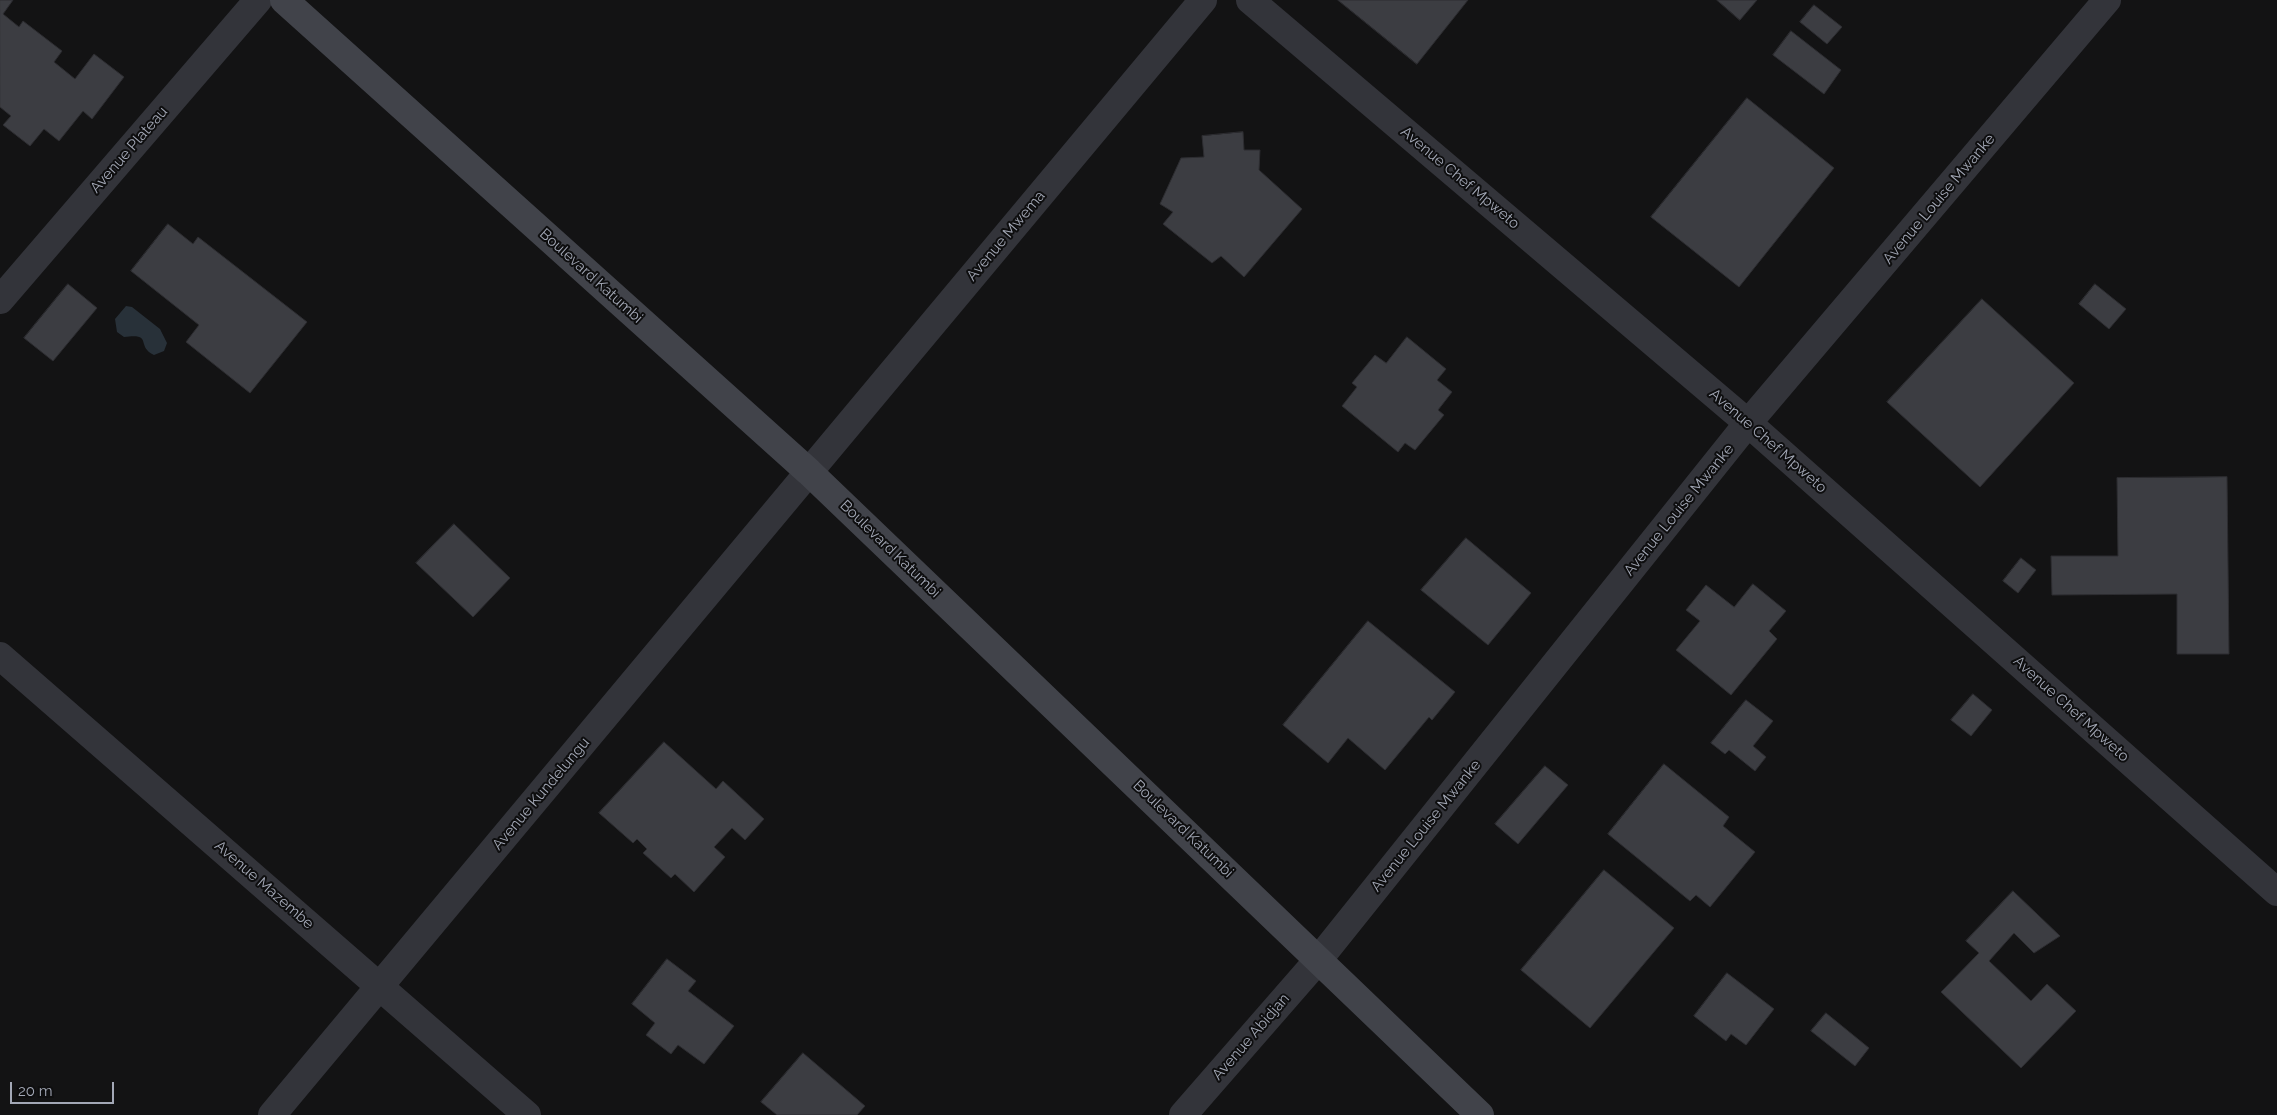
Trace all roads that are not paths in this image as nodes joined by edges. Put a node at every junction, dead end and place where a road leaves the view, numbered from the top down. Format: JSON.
{"nodes":[{"id":1,"x":258,"y":0,"type":"edge"},
{"id":2,"x":284,"y":0,"type":"edge"},
{"id":3,"x":1203,"y":0,"type":"edge"},
{"id":4,"x":1250,"y":0,"type":"edge"},
{"id":5,"x":2107,"y":0,"type":"edge"},
{"id":6,"x":0,"y":300,"type":"edge"},
{"id":7,"x":1748,"y":423,"type":"junction"},
{"id":8,"x":809,"y":472,"type":"junction"},
{"id":9,"x":0,"y":656,"type":"edge"},
{"id":10,"x":2277,"y":892,"type":"edge"},
{"id":11,"x":1320,"y":960,"type":"junction"},
{"id":12,"x":381,"y":987,"type":"junction"},
{"id":13,"x":272,"y":1115,"type":"edge"},
{"id":14,"x":526,"y":1115,"type":"edge"},
{"id":15,"x":1183,"y":1115,"type":"edge"},
{"id":16,"x":1480,"y":1115,"type":"edge"}],
"edges":[{"from":1,"to":6,"type":"street","name":"Avenue Plateau"},
{"from":2,"to":8,"type":"street","name":"Boulevard Katumbi"},
{"from":3,"to":8,"type":"street","name":"Avenue Mwema"},
{"from":4,"to":7,"type":"street","name":"Avenue Chef Mpweto"},
{"from":5,"to":7,"type":"street","name":"Avenue Louise Mwanke"},
{"from":7,"to":10,"type":"street","name":"Avenue Chef Mpweto"},
{"from":7,"to":11,"type":"street","name":"Avenue Louise Mwanke"},
{"from":8,"to":11,"type":"street","name":"Boulevard Katumbi"},
{"from":8,"to":12,"type":"street","name":"Avenue Kundelungu"},
{"from":9,"to":12,"type":"street","name":"Avenue Mazembe"},
{"from":11,"to":15,"type":"street","name":"Avenue Abidjan"},
{"from":11,"to":16,"type":"street","name":"Boulevard Katumbi"},
{"from":12,"to":13,"type":"street","name":"Avenue Kundelungu"},
{"from":12,"to":14,"type":"street","name":"Avenue Mazembe"}]}
